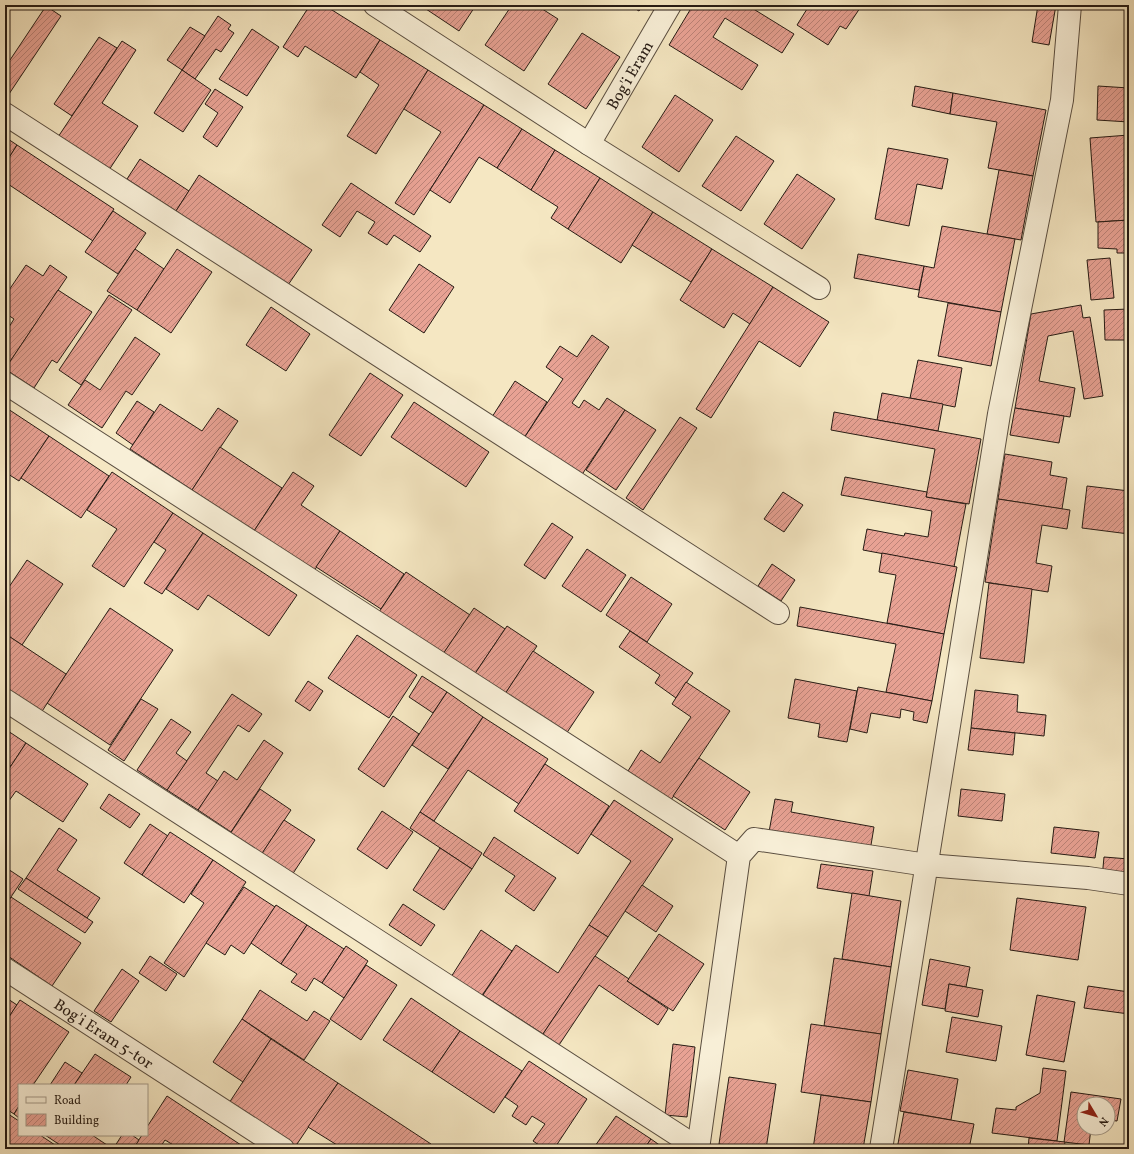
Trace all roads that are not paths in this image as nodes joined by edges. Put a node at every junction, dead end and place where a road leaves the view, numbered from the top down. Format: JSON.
{"nodes":[{"id":1,"x":375,"y":5,"type":"edge"},
{"id":2,"x":670,"y":5,"type":"edge"},
{"id":3,"x":1070,"y":5,"type":"edge"},
{"id":4,"x":5,"y":114,"type":"edge"},
{"id":5,"x":588,"y":144,"type":"junction"},
{"id":6,"x":819,"y":288,"type":"dead end"},
{"id":7,"x":5,"y":383,"type":"edge"},
{"id":8,"x":778,"y":613,"type":"dead end"},
{"id":9,"x":5,"y":700,"type":"edge"},
{"id":10,"x":739,"y":856,"type":"junction"},
{"id":11,"x":927,"y":865,"type":"junction"},
{"id":12,"x":1129,"y":884,"type":"edge"},
{"id":13,"x":5,"y":969,"type":"edge"},
{"id":14,"x":698,"y":1148,"type":"edge"},
{"id":15,"x":283,"y":1149,"type":"edge"},
{"id":16,"x":881,"y":1149,"type":"edge"}],
"edges":[{"from":1,"to":5,"type":"street"},
{"from":2,"to":5,"type":"street","name":"Bog'i Eram"},
{"from":3,"to":11,"type":"street"},
{"from":4,"to":8,"type":"street"},
{"from":5,"to":6,"type":"street"},
{"from":7,"to":10,"type":"street"},
{"from":9,"to":14,"type":"street"},
{"from":10,"to":11,"type":"street"},
{"from":10,"to":14,"type":"street"},
{"from":11,"to":12,"type":"street"},
{"from":11,"to":16,"type":"street"},
{"from":13,"to":15,"type":"street","name":"Bog'i Eram 5-tor"}]}
